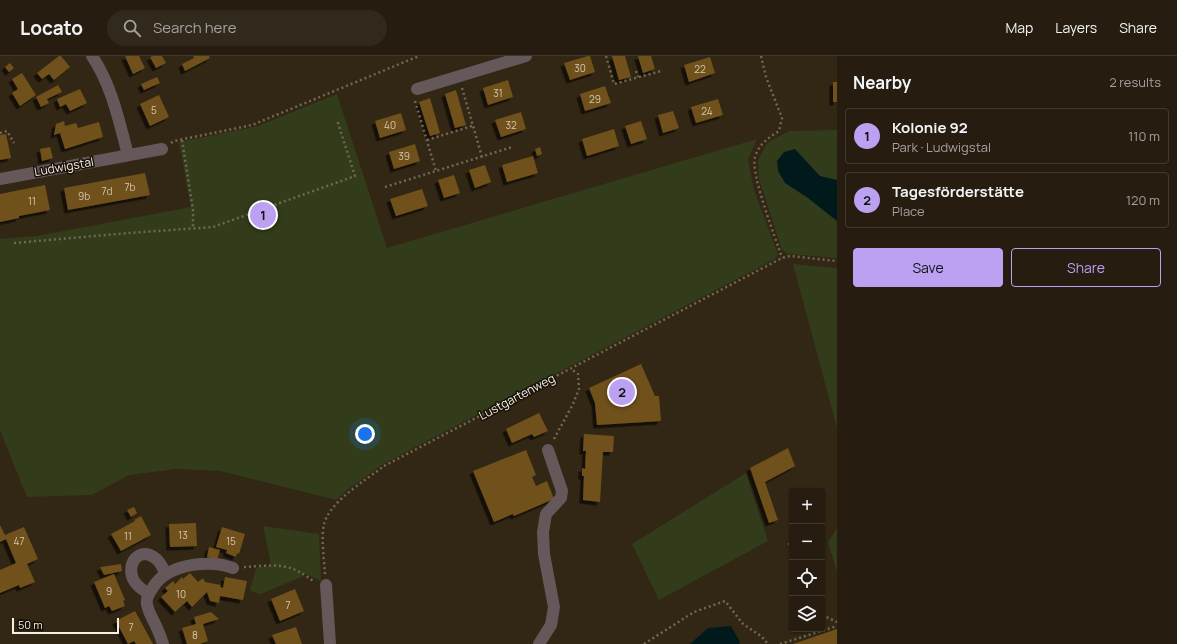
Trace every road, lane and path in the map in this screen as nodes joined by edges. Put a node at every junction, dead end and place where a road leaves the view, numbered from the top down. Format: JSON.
{"nodes":[{"id":1,"x":92,"y":56,"type":"edge"},
{"id":2,"x":419,"y":56,"type":"edge"},
{"id":3,"x":526,"y":56,"type":"edge"},
{"id":4,"x":606,"y":56,"type":"edge"},
{"id":5,"x":761,"y":56,"type":"edge"},
{"id":6,"x":636,"y":71,"type":"dead end"},
{"id":7,"x":661,"y":71,"type":"dead end"},
{"id":8,"x":458,"y":76,"type":"junction"},
{"id":9,"x":638,"y":77,"type":"junction"},
{"id":10,"x":417,"y":89,"type":"joint"},
{"id":11,"x":337,"y":120,"type":"dead end"},
{"id":12,"x":472,"y":126,"type":"junction"},
{"id":13,"x":0,"y":133,"type":"edge"},
{"id":14,"x":427,"y":140,"type":"junction"},
{"id":15,"x":14,"y":143,"type":"dead end"},
{"id":16,"x":512,"y":148,"type":"dead end"},
{"id":17,"x":162,"y":149,"type":"dead end"},
{"id":18,"x":128,"y":155,"type":"junction"},
{"id":19,"x":482,"y":157,"type":"junction"},
{"id":20,"x":436,"y":171,"type":"junction"},
{"id":21,"x":0,"y":179,"type":"edge"},
{"id":22,"x":384,"y":187,"type":"dead end"},
{"id":23,"x":193,"y":229,"type":"junction"},
{"id":24,"x":14,"y":243,"type":"dead end"},
{"id":25,"x":782,"y":258,"type":"junction"},
{"id":26,"x":837,"y":261,"type":"edge"},
{"id":27,"x":570,"y":369,"type":"junction"},
{"id":28,"x":548,"y":450,"type":"joint"},
{"id":29,"x":233,"y":568,"type":"joint"},
{"id":30,"x":165,"y":574,"type":"junction"},
{"id":31,"x":326,"y":585,"type":"junction"},
{"id":32,"x":149,"y":594,"type":"junction"},
{"id":33,"x":825,"y":616,"type":"edge"},
{"id":34,"x":837,"y":622,"type":"edge"},
{"id":35,"x":837,"y":626,"type":"edge"},
{"id":36,"x":163,"y":644,"type":"edge"},
{"id":37,"x":330,"y":644,"type":"edge"},
{"id":38,"x":539,"y":644,"type":"edge"},
{"id":39,"x":644,"y":644,"type":"edge"},
{"id":40,"x":768,"y":644,"type":"edge"},
{"id":41,"x":780,"y":644,"type":"edge"}],
"edges":[{"from":1,"to":18,"type":"street"},
{"from":2,"to":23,"type":"path"},
{"from":3,"to":8,"type":"street"},
{"from":4,"to":9,"type":"path"},
{"from":5,"to":25,"type":"path"},
{"from":6,"to":9,"type":"path"},
{"from":7,"to":9,"type":"path"},
{"from":8,"to":10,"type":"street"},
{"from":8,"to":12,"type":"path"},
{"from":10,"to":14,"type":"path"},
{"from":11,"to":23,"type":"path"},
{"from":12,"to":14,"type":"path"},
{"from":12,"to":19,"type":"path"},
{"from":13,"to":15,"type":"path"},
{"from":14,"to":20,"type":"path"},
{"from":16,"to":19,"type":"path"},
{"from":17,"to":18,"type":"street","name":"Ludwigstal"},
{"from":18,"to":21,"type":"street","name":"Ludwigstal"},
{"from":19,"to":20,"type":"path"},
{"from":20,"to":22,"type":"path"},
{"from":23,"to":24,"type":"path"},
{"from":25,"to":26,"type":"path","name":"Lustgartenweg"},
{"from":25,"to":27,"type":"path","name":"Lustgartenweg"},
{"from":27,"to":28,"type":"path"},
{"from":27,"to":31,"type":"path","name":"Lustgartenweg"},
{"from":28,"to":38,"type":"street"},
{"from":29,"to":30,"type":"street"},
{"from":29,"to":31,"type":"path"},
{"from":30,"to":32,"type":"street"},
{"from":30,"to":32,"type":"street"},
{"from":31,"to":37,"type":"street"},
{"from":32,"to":36,"type":"street"},
{"from":33,"to":34,"type":"path"},
{"from":35,"to":41,"type":"path"},
{"from":39,"to":40,"type":"path"}]}
